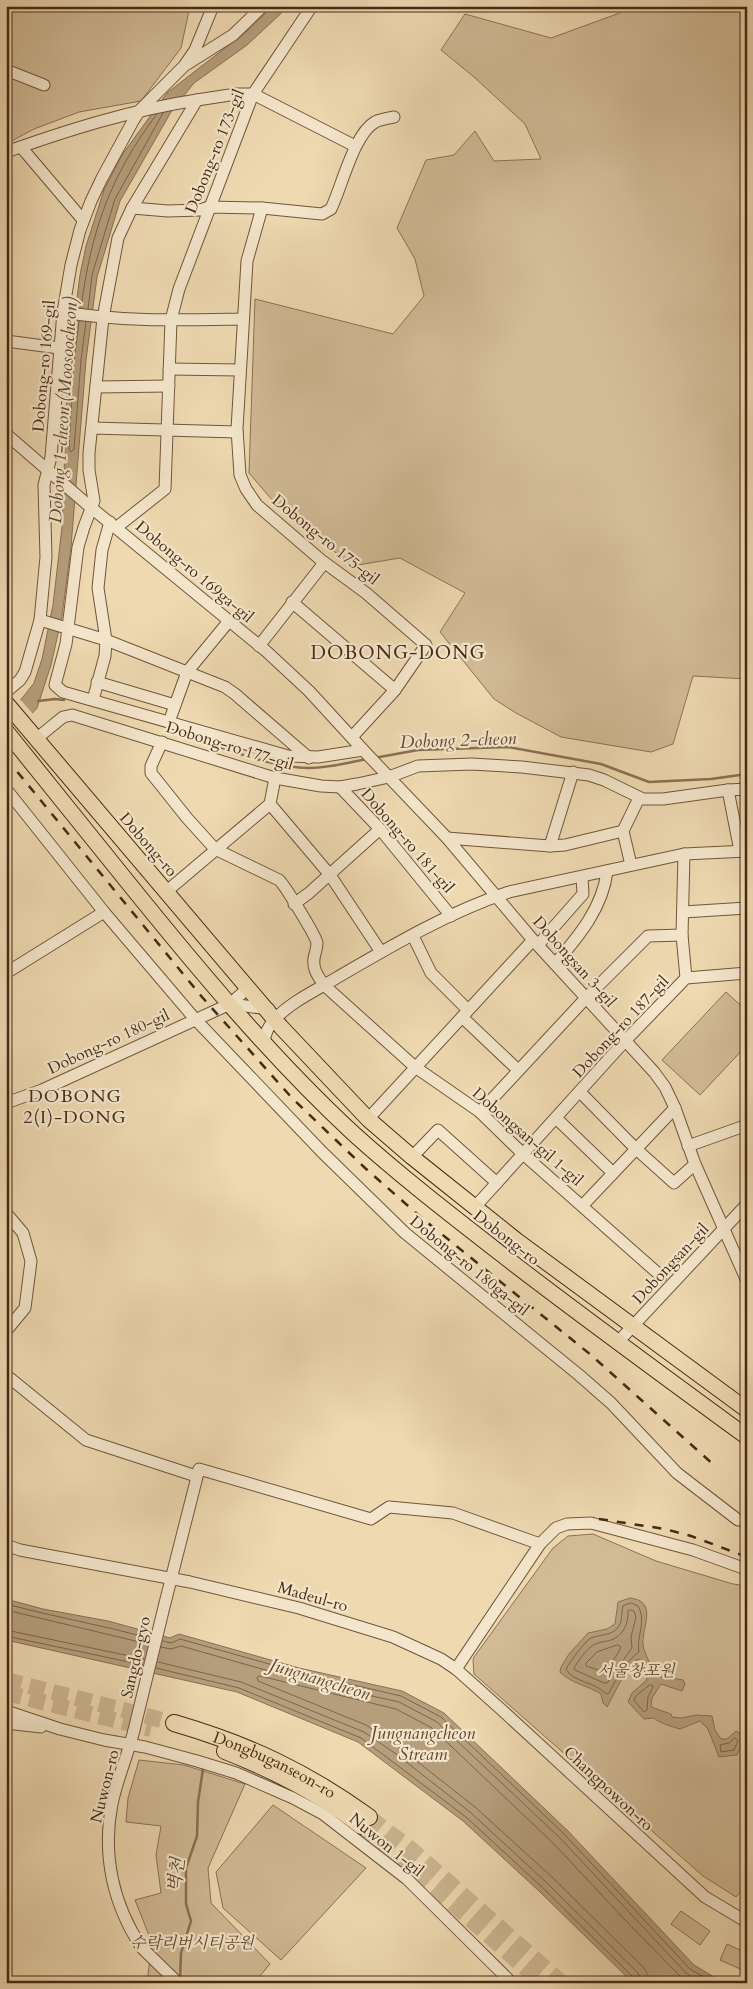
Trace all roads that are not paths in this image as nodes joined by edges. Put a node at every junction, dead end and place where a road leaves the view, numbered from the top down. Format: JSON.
{"nodes":[{"id":1,"x":213,"y":6,"type":"edge"},
{"id":2,"x":263,"y":6,"type":"edge"},
{"id":3,"x":312,"y":6,"type":"edge"},
{"id":4,"x":184,"y":66,"type":"junction"},
{"id":5,"x":6,"y":70,"type":"edge"},
{"id":6,"x":44,"y":85,"type":"dead end"},
{"id":7,"x":253,"y":94,"type":"junction"},
{"id":8,"x":193,"y":100,"type":"junction"},
{"id":9,"x":143,"y":110,"type":"junction"},
{"id":10,"x":394,"y":117,"type":"dead end"},
{"id":11,"x":356,"y":146,"type":"junction"},
{"id":12,"x":21,"y":147,"type":"junction"},
{"id":13,"x":6,"y":152,"type":"edge"},
{"id":14,"x":209,"y":207,"type":"junction"},
{"id":15,"x":132,"y":208,"type":"junction"},
{"id":16,"x":262,"y":208,"type":"junction"},
{"id":17,"x":84,"y":220,"type":"junction"},
{"id":18,"x":65,"y":313,"type":"junction"},
{"id":19,"x":102,"y":318,"type":"junction"},
{"id":20,"x":243,"y":319,"type":"junction"},
{"id":21,"x":171,"y":320,"type":"junction"},
{"id":22,"x":6,"y":341,"type":"edge"},
{"id":23,"x":59,"y":348,"type":"junction"},
{"id":24,"x":170,"y":369,"type":"junction"},
{"id":25,"x":240,"y":370,"type":"junction"},
{"id":26,"x":169,"y":386,"type":"junction"},
{"id":27,"x":96,"y":387,"type":"junction"},
{"id":28,"x":92,"y":428,"type":"junction"},
{"id":29,"x":168,"y":429,"type":"junction"},
{"id":30,"x":237,"y":432,"type":"junction"},
{"id":31,"x":6,"y":434,"type":"edge"},
{"id":32,"x":50,"y":473,"type":"junction"},
{"id":33,"x":90,"y":506,"type":"junction"},
{"id":34,"x":114,"y":525,"type":"junction"},
{"id":35,"x":324,"y":563,"type":"junction"},
{"id":36,"x":292,"y":602,"type":"junction"},
{"id":37,"x":42,"y":620,"type":"junction"},
{"id":38,"x":229,"y":621,"type":"junction"},
{"id":39,"x":67,"y":628,"type":"junction"},
{"id":40,"x":106,"y":640,"type":"junction"},
{"id":41,"x":259,"y":646,"type":"junction"},
{"id":42,"x":187,"y":672,"type":"junction"},
{"id":43,"x":97,"y":682,"type":"junction"},
{"id":44,"x":395,"y":690,"type":"junction"},
{"id":45,"x":6,"y":692,"type":"edge"},
{"id":46,"x":93,"y":700,"type":"junction"},
{"id":47,"x":6,"y":703,"type":"edge"},
{"id":48,"x":175,"y":705,"type":"junction"},
{"id":49,"x":169,"y":722,"type":"junction"},
{"id":50,"x":6,"y":731,"type":"edge"},
{"id":51,"x":34,"y":737,"type":"junction"},
{"id":52,"x":352,"y":737,"type":"junction"},
{"id":53,"x":162,"y":742,"type":"junction"},
{"id":54,"x":364,"y":751,"type":"junction"},
{"id":55,"x":309,"y":758,"type":"junction"},
{"id":56,"x":573,"y":772,"type":"junction"},
{"id":57,"x":387,"y":775,"type":"junction"},
{"id":58,"x":275,"y":778,"type":"junction"},
{"id":59,"x":340,"y":787,"type":"junction"},
{"id":60,"x":6,"y":789,"type":"edge"},
{"id":61,"x":747,"y":789,"type":"edge"},
{"id":62,"x":728,"y":790,"type":"junction"},
{"id":63,"x":639,"y":798,"type":"junction"},
{"id":64,"x":270,"y":804,"type":"junction"},
{"id":65,"x":380,"y":829,"type":"junction"},
{"id":66,"x":622,"y":831,"type":"junction"},
{"id":67,"x":448,"y":838,"type":"junction"},
{"id":68,"x":550,"y":846,"type":"junction"},
{"id":69,"x":215,"y":849,"type":"junction"},
{"id":70,"x":743,"y":851,"type":"edge"},
{"id":71,"x":684,"y":854,"type":"junction"},
{"id":72,"x":631,"y":865,"type":"junction"},
{"id":73,"x":607,"y":871,"type":"junction"},
{"id":74,"x":330,"y":874,"type":"junction"},
{"id":75,"x":582,"y":877,"type":"junction"},
{"id":76,"x":167,"y":891,"type":"junction"},
{"id":77,"x":495,"y":896,"type":"junction"},
{"id":78,"x":294,"y":904,"type":"junction"},
{"id":79,"x":747,"y":908,"type":"edge"},
{"id":80,"x":104,"y":912,"type":"junction"},
{"id":81,"x":683,"y":912,"type":"junction"},
{"id":82,"x":451,"y":916,"type":"junction"},
{"id":83,"x":682,"y":935,"type":"junction"},
{"id":84,"x":413,"y":936,"type":"junction"},
{"id":85,"x":536,"y":942,"type":"junction"},
{"id":86,"x":381,"y":952,"type":"junction"},
{"id":87,"x":555,"y":964,"type":"junction"},
{"id":88,"x":6,"y":973,"type":"edge"},
{"id":89,"x":747,"y":973,"type":"edge"},
{"id":90,"x":686,"y":978,"type":"junction"},
{"id":91,"x":324,"y":985,"type":"junction"},
{"id":92,"x":248,"y":988,"type":"junction"},
{"id":93,"x":586,"y":998,"type":"junction"},
{"id":94,"x":230,"y":1004,"type":"junction"},
{"id":95,"x":274,"y":1013,"type":"junction"},
{"id":96,"x":465,"y":1013,"type":"junction"},
{"id":97,"x":195,"y":1019,"type":"junction"},
{"id":98,"x":625,"y":1041,"type":"junction"},
{"id":99,"x":264,"y":1043,"type":"junction"},
{"id":100,"x":414,"y":1068,"type":"junction"},
{"id":101,"x":518,"y":1070,"type":"junction"},
{"id":102,"x":580,"y":1092,"type":"junction"},
{"id":103,"x":6,"y":1103,"type":"edge"},
{"id":104,"x":675,"y":1108,"type":"junction"},
{"id":105,"x":480,"y":1112,"type":"junction"},
{"id":106,"x":556,"y":1118,"type":"junction"},
{"id":107,"x":368,"y":1120,"type":"junction"},
{"id":108,"x":747,"y":1125,"type":"edge"},
{"id":109,"x":688,"y":1146,"type":"junction"},
{"id":110,"x":635,"y":1148,"type":"junction"},
{"id":111,"x":523,"y":1154,"type":"junction"},
{"id":112,"x":412,"y":1157,"type":"junction"},
{"id":113,"x":695,"y":1164,"type":"junction"},
{"id":114,"x":612,"y":1172,"type":"junction"},
{"id":115,"x":497,"y":1183,"type":"junction"},
{"id":116,"x":747,"y":1204,"type":"edge"},
{"id":117,"x":583,"y":1205,"type":"junction"},
{"id":118,"x":474,"y":1208,"type":"junction"},
{"id":119,"x":6,"y":1213,"type":"edge"},
{"id":120,"x":725,"y":1228,"type":"junction"},
{"id":121,"x":661,"y":1276,"type":"dead end"},
{"id":122,"x":747,"y":1281,"type":"edge"},
{"id":123,"x":633,"y":1327,"type":"junction"},
{"id":124,"x":6,"y":1331,"type":"edge"},
{"id":125,"x":618,"y":1343,"type":"junction"},
{"id":126,"x":6,"y":1375,"type":"edge"},
{"id":127,"x":747,"y":1410,"type":"edge"},
{"id":128,"x":747,"y":1437,"type":"edge"},
{"id":129,"x":197,"y":1472,"type":"junction"},
{"id":130,"x":738,"y":1520,"type":"tunnel mouth"},
{"id":131,"x":540,"y":1544,"type":"junction"},
{"id":132,"x":6,"y":1545,"type":"edge"},
{"id":133,"x":744,"y":1568,"type":"dead end"},
{"id":134,"x":171,"y":1578,"type":"junction"},
{"id":135,"x":456,"y":1669,"type":"junction"},
{"id":136,"x":6,"y":1711,"type":"edge"},
{"id":137,"x":6,"y":1723,"type":"edge"},
{"id":138,"x":172,"y":1728,"type":"tunnel mouth"},
{"id":139,"x":60,"y":1729,"type":"junction"},
{"id":140,"x":131,"y":1744,"type":"junction"},
{"id":141,"x":365,"y":1821,"type":"tunnel mouth"},
{"id":142,"x":747,"y":1922,"type":"edge"},
{"id":143,"x":178,"y":1983,"type":"edge"},
{"id":144,"x":512,"y":1983,"type":"edge"}],
"edges":[{"from":1,"to":4,"type":"street","name":"Dobong-ro 169-gil"},
{"from":2,"to":4,"type":"street","name":"Dobong-ro 169-gil"},
{"from":3,"to":7,"type":"street","name":"Dobong-ro 173-gil"},
{"from":4,"to":9,"type":"street","name":"Dobong-ro 169-gil"},
{"from":5,"to":6,"type":"street"},
{"from":7,"to":8,"type":"street"},
{"from":7,"to":11,"type":"street"},
{"from":7,"to":14,"type":"street","name":"Dobong-ro 173-gil"},
{"from":8,"to":9,"type":"street"},
{"from":8,"to":15,"type":"street"},
{"from":9,"to":12,"type":"street"},
{"from":9,"to":17,"type":"street","name":"Dobong-ro 169-gil"},
{"from":10,"to":11,"type":"street"},
{"from":11,"to":16,"type":"street"},
{"from":12,"to":13,"type":"street"},
{"from":12,"to":17,"type":"street"},
{"from":14,"to":15,"type":"street"},
{"from":14,"to":16,"type":"street"},
{"from":14,"to":21,"type":"street","name":"Dobong-ro 173-gil"},
{"from":15,"to":19,"type":"street"},
{"from":16,"to":20,"type":"street","name":"Dobong-ro 175-gil"},
{"from":17,"to":18,"type":"street","name":"Dobong-ro 169-gil"},
{"from":18,"to":19,"type":"street"},
{"from":18,"to":23,"type":"street","name":"Dobong-ro 169-gil"},
{"from":19,"to":21,"type":"street"},
{"from":19,"to":27,"type":"street"},
{"from":20,"to":21,"type":"street"},
{"from":20,"to":25,"type":"street","name":"Dobong-ro 175-gil"},
{"from":21,"to":24,"type":"street","name":"Dobong-ro 173-gil"},
{"from":22,"to":23,"type":"street"},
{"from":23,"to":32,"type":"street","name":"Dobong-ro 169-gil"},
{"from":24,"to":25,"type":"street"},
{"from":24,"to":26,"type":"street","name":"Dobong-ro 173-gil"},
{"from":25,"to":30,"type":"street","name":"Dobong-ro 175-gil"},
{"from":26,"to":27,"type":"street"},
{"from":26,"to":29,"type":"street","name":"Dobong-ro 173-gil"},
{"from":27,"to":28,"type":"street"},
{"from":28,"to":29,"type":"street"},
{"from":28,"to":33,"type":"street"},
{"from":29,"to":30,"type":"street"},
{"from":29,"to":34,"type":"street","name":"Dobong-ro 173-gil"},
{"from":30,"to":35,"type":"street","name":"Dobong-ro 175-gil"},
{"from":31,"to":32,"type":"street","name":"Dobong-ro 169ga-gil"},
{"from":32,"to":33,"type":"street","name":"Dobong-ro 169ga-gil"},
{"from":32,"to":37,"type":"street","name":"Dobong-ro 169-gil"},
{"from":33,"to":34,"type":"street","name":"Dobong-ro 169ga-gil"},
{"from":33,"to":39,"type":"street"},
{"from":34,"to":38,"type":"street","name":"Dobong-ro 169ga-gil"},
{"from":34,"to":40,"type":"street","name":"Dobong-ro 169ga-gil"},
{"from":35,"to":36,"type":"street","name":"Dobong-ro 169ga-gil"},
{"from":35,"to":44,"type":"street","name":"Dobong-ro 175-gil"},
{"from":36,"to":41,"type":"street","name":"Dobong-ro 169ga-gil"},
{"from":36,"to":44,"type":"street"},
{"from":37,"to":39,"type":"street"},
{"from":37,"to":45,"type":"street","name":"Dobong-ro 169-gil"},
{"from":38,"to":41,"type":"street","name":"Dobong-ro 169ga-gil"},
{"from":38,"to":42,"type":"street"},
{"from":39,"to":40,"type":"street"},
{"from":39,"to":46,"type":"street","name":"Dobong-ro 177-gil"},
{"from":40,"to":42,"type":"street"},
{"from":40,"to":43,"type":"street","name":"Dobong-ro 169ga-gil"},
{"from":41,"to":52,"type":"street","name":"Dobong-ro 169ga-gil"},
{"from":42,"to":48,"type":"street"},
{"from":42,"to":55,"type":"street"},
{"from":43,"to":46,"type":"street","name":"Dobong-ro 169ga-gil"},
{"from":43,"to":48,"type":"street"},
{"from":44,"to":52,"type":"street","name":"Dobong-ro 175-gil"},
{"from":46,"to":49,"type":"street","name":"Dobong-ro 177-gil"},
{"from":47,"to":51,"type":"main road","name":"Dobong-ro"},
{"from":48,"to":49,"type":"street"},
{"from":49,"to":55,"type":"street","name":"Dobong-ro 177-gil"},
{"from":50,"to":94,"type":"main road","name":"Dobong-ro"},
{"from":51,"to":53,"type":"street","name":"Dobong-ro 177-gil"},
{"from":51,"to":76,"type":"main road","name":"Dobong-ro"},
{"from":52,"to":54,"type":"street","name":"Dobong-ro 169ga-gil"},
{"from":53,"to":58,"type":"street","name":"Dobong-ro 177-gil"},
{"from":53,"to":69,"type":"street"},
{"from":54,"to":55,"type":"street","name":"Dobong-ro 177-gil"},
{"from":54,"to":57,"type":"street","name":"Dobong-ro 169ga-gil"},
{"from":56,"to":57,"type":"street","name":"Dobong-ro 177-gil"},
{"from":56,"to":63,"type":"street","name":"Dobong-ro 177-gil"},
{"from":56,"to":68,"type":"street"},
{"from":57,"to":59,"type":"street","name":"Dobong-ro 177-gil"},
{"from":57,"to":67,"type":"street","name":"Dobongsan 3-gil"},
{"from":58,"to":59,"type":"street","name":"Dobong-ro 177-gil"},
{"from":58,"to":64,"type":"street"},
{"from":59,"to":65,"type":"street","name":"Dobong-ro 181-gil"},
{"from":60,"to":80,"type":"street","name":"Dobong-ro 180-gil"},
{"from":61,"to":62,"type":"street","name":"Dobong-ro 177-gil"},
{"from":62,"to":63,"type":"street","name":"Dobong-ro 177-gil"},
{"from":62,"to":70,"type":"street"},
{"from":63,"to":66,"type":"street"},
{"from":64,"to":69,"type":"street"},
{"from":64,"to":74,"type":"street"},
{"from":65,"to":74,"type":"street"},
{"from":65,"to":82,"type":"street","name":"Dobong-ro 181-gil"},
{"from":66,"to":68,"type":"street"},
{"from":66,"to":72,"type":"street"},
{"from":67,"to":68,"type":"street"},
{"from":67,"to":77,"type":"street","name":"Dobongsan 3-gil"},
{"from":69,"to":76,"type":"street"},
{"from":69,"to":78,"type":"street"},
{"from":70,"to":71,"type":"street","name":"Dobong-ro 181-gil"},
{"from":71,"to":72,"type":"street","name":"Dobong-ro 181-gil"},
{"from":71,"to":81,"type":"street"},
{"from":72,"to":73,"type":"street","name":"Dobong-ro 181-gil"},
{"from":73,"to":75,"type":"street","name":"Dobong-ro 181-gil"},
{"from":73,"to":87,"type":"street"},
{"from":74,"to":78,"type":"street"},
{"from":74,"to":86,"type":"street"},
{"from":75,"to":77,"type":"street","name":"Dobong-ro 181-gil"},
{"from":75,"to":85,"type":"street"},
{"from":76,"to":92,"type":"main road","name":"Dobong-ro"},
{"from":77,"to":82,"type":"street","name":"Dobong-ro 181-gil"},
{"from":77,"to":85,"type":"street","name":"Dobongsan 3-gil"},
{"from":78,"to":91,"type":"street"},
{"from":79,"to":81,"type":"street"},
{"from":80,"to":88,"type":"street"},
{"from":80,"to":97,"type":"street","name":"Dobong-ro 180-gil"},
{"from":81,"to":83,"type":"street"},
{"from":82,"to":84,"type":"street","name":"Dobong-ro 181-gil"},
{"from":83,"to":90,"type":"street"},
{"from":83,"to":93,"type":"street"},
{"from":84,"to":86,"type":"street","name":"Dobong-ro 181-gil"},
{"from":84,"to":96,"type":"street"},
{"from":85,"to":87,"type":"street","name":"Dobongsan 3-gil"},
{"from":85,"to":96,"type":"street"},
{"from":86,"to":91,"type":"street","name":"Dobong-ro 181-gil"},
{"from":87,"to":93,"type":"street","name":"Dobongsan 3-gil"},
{"from":89,"to":90,"type":"street","name":"Dobong-ro 187-gil"},
{"from":90,"to":98,"type":"street","name":"Dobong-ro 187-gil"},
{"from":91,"to":95,"type":"street","name":"Dobong-ro 181-gil"},
{"from":91,"to":100,"type":"street","name":"Dobongsan-gil 1-gil"},
{"from":92,"to":94,"type":"street","name":"Dobong-ro 180-gil"},
{"from":92,"to":95,"type":"main road","name":"Dobong-ro"},
{"from":93,"to":98,"type":"street","name":"Dobongsan 3-gil"},
{"from":93,"to":101,"type":"street"},
{"from":94,"to":95,"type":"street"},
{"from":94,"to":97,"type":"street","name":"Dobong-ro 180-gil"},
{"from":94,"to":99,"type":"main road","name":"Dobong-ro"},
{"from":95,"to":99,"type":"street"},
{"from":95,"to":107,"type":"main road","name":"Dobong-ro"},
{"from":96,"to":100,"type":"street"},
{"from":96,"to":101,"type":"street"},
{"from":97,"to":103,"type":"street","name":"Dobong-ro 180-gil"},
{"from":97,"to":130,"type":"street","name":"Dobong-ro 180ga-gil"},
{"from":98,"to":102,"type":"street","name":"Dobong-ro 187-gil"},
{"from":98,"to":104,"type":"street","name":"Dobongsan 3-gil"},
{"from":99,"to":125,"type":"main road","name":"Dobong-ro"},
{"from":100,"to":105,"type":"street","name":"Dobongsan-gil 1-gil"},
{"from":100,"to":107,"type":"street"},
{"from":101,"to":105,"type":"street"},
{"from":102,"to":106,"type":"street","name":"Dobong-ro 187-gil"},
{"from":102,"to":110,"type":"street"},
{"from":104,"to":109,"type":"street","name":"Dobongsan 3-gil"},
{"from":104,"to":110,"type":"street"},
{"from":105,"to":111,"type":"street","name":"Dobongsan-gil 1-gil"},
{"from":106,"to":111,"type":"street","name":"Dobong-ro 187-gil"},
{"from":106,"to":114,"type":"street"},
{"from":107,"to":112,"type":"main road","name":"Dobong-ro"},
{"from":108,"to":109,"type":"street"},
{"from":109,"to":113,"type":"street","name":"Dobongsan 3-gil"},
{"from":110,"to":113,"type":"street"},
{"from":110,"to":114,"type":"street"},
{"from":111,"to":115,"type":"street","name":"Dobong-ro 187-gil"},
{"from":111,"to":117,"type":"street","name":"Dobongsan-gil 1-gil"},
{"from":112,"to":115,"type":"street"},
{"from":112,"to":118,"type":"main road","name":"Dobong-ro"},
{"from":113,"to":120,"type":"street","name":"Dobongsan 3-gil"},
{"from":114,"to":117,"type":"street"},
{"from":115,"to":118,"type":"street","name":"Dobong-ro 187-gil"},
{"from":116,"to":120,"type":"street","name":"Dobongsan-gil"},
{"from":117,"to":121,"type":"street","name":"Dobongsan-gil 1-gil"},
{"from":118,"to":123,"type":"main road","name":"Dobong-ro"},
{"from":119,"to":124,"type":"street"},
{"from":120,"to":122,"type":"street","name":"Dobongsan 3-gil"},
{"from":120,"to":123,"type":"street","name":"Dobongsan-gil"},
{"from":123,"to":125,"type":"street","name":"Dobongsan-gil"},
{"from":123,"to":127,"type":"main road","name":"Dobong-ro"},
{"from":125,"to":128,"type":"main road","name":"Dobong-ro"},
{"from":126,"to":129,"type":"street"},
{"from":129,"to":131,"type":"street"},
{"from":129,"to":134,"type":"street","name":"Sangdo-gyo"},
{"from":131,"to":133,"type":"street"},
{"from":131,"to":135,"type":"street"},
{"from":132,"to":134,"type":"street","name":"Madeul-ro"},
{"from":134,"to":135,"type":"street","name":"Madeul-ro"},
{"from":134,"to":140,"type":"street","name":"Sangdo-gyo","bridge":true},
{"from":135,"to":142,"type":"street","name":"Changpowon-ro"},
{"from":136,"to":139,"type":"street"},
{"from":137,"to":139,"type":"street"},
{"from":138,"to":141,"type":"highway","name":"Dongbuganseon-ro"},
{"from":139,"to":140,"type":"street","name":"Nuwon 1-gil"},
{"from":140,"to":143,"type":"street","name":"Nuwon-ro"},
{"from":140,"to":144,"type":"street","name":"Nuwon 1-gil"}]}
